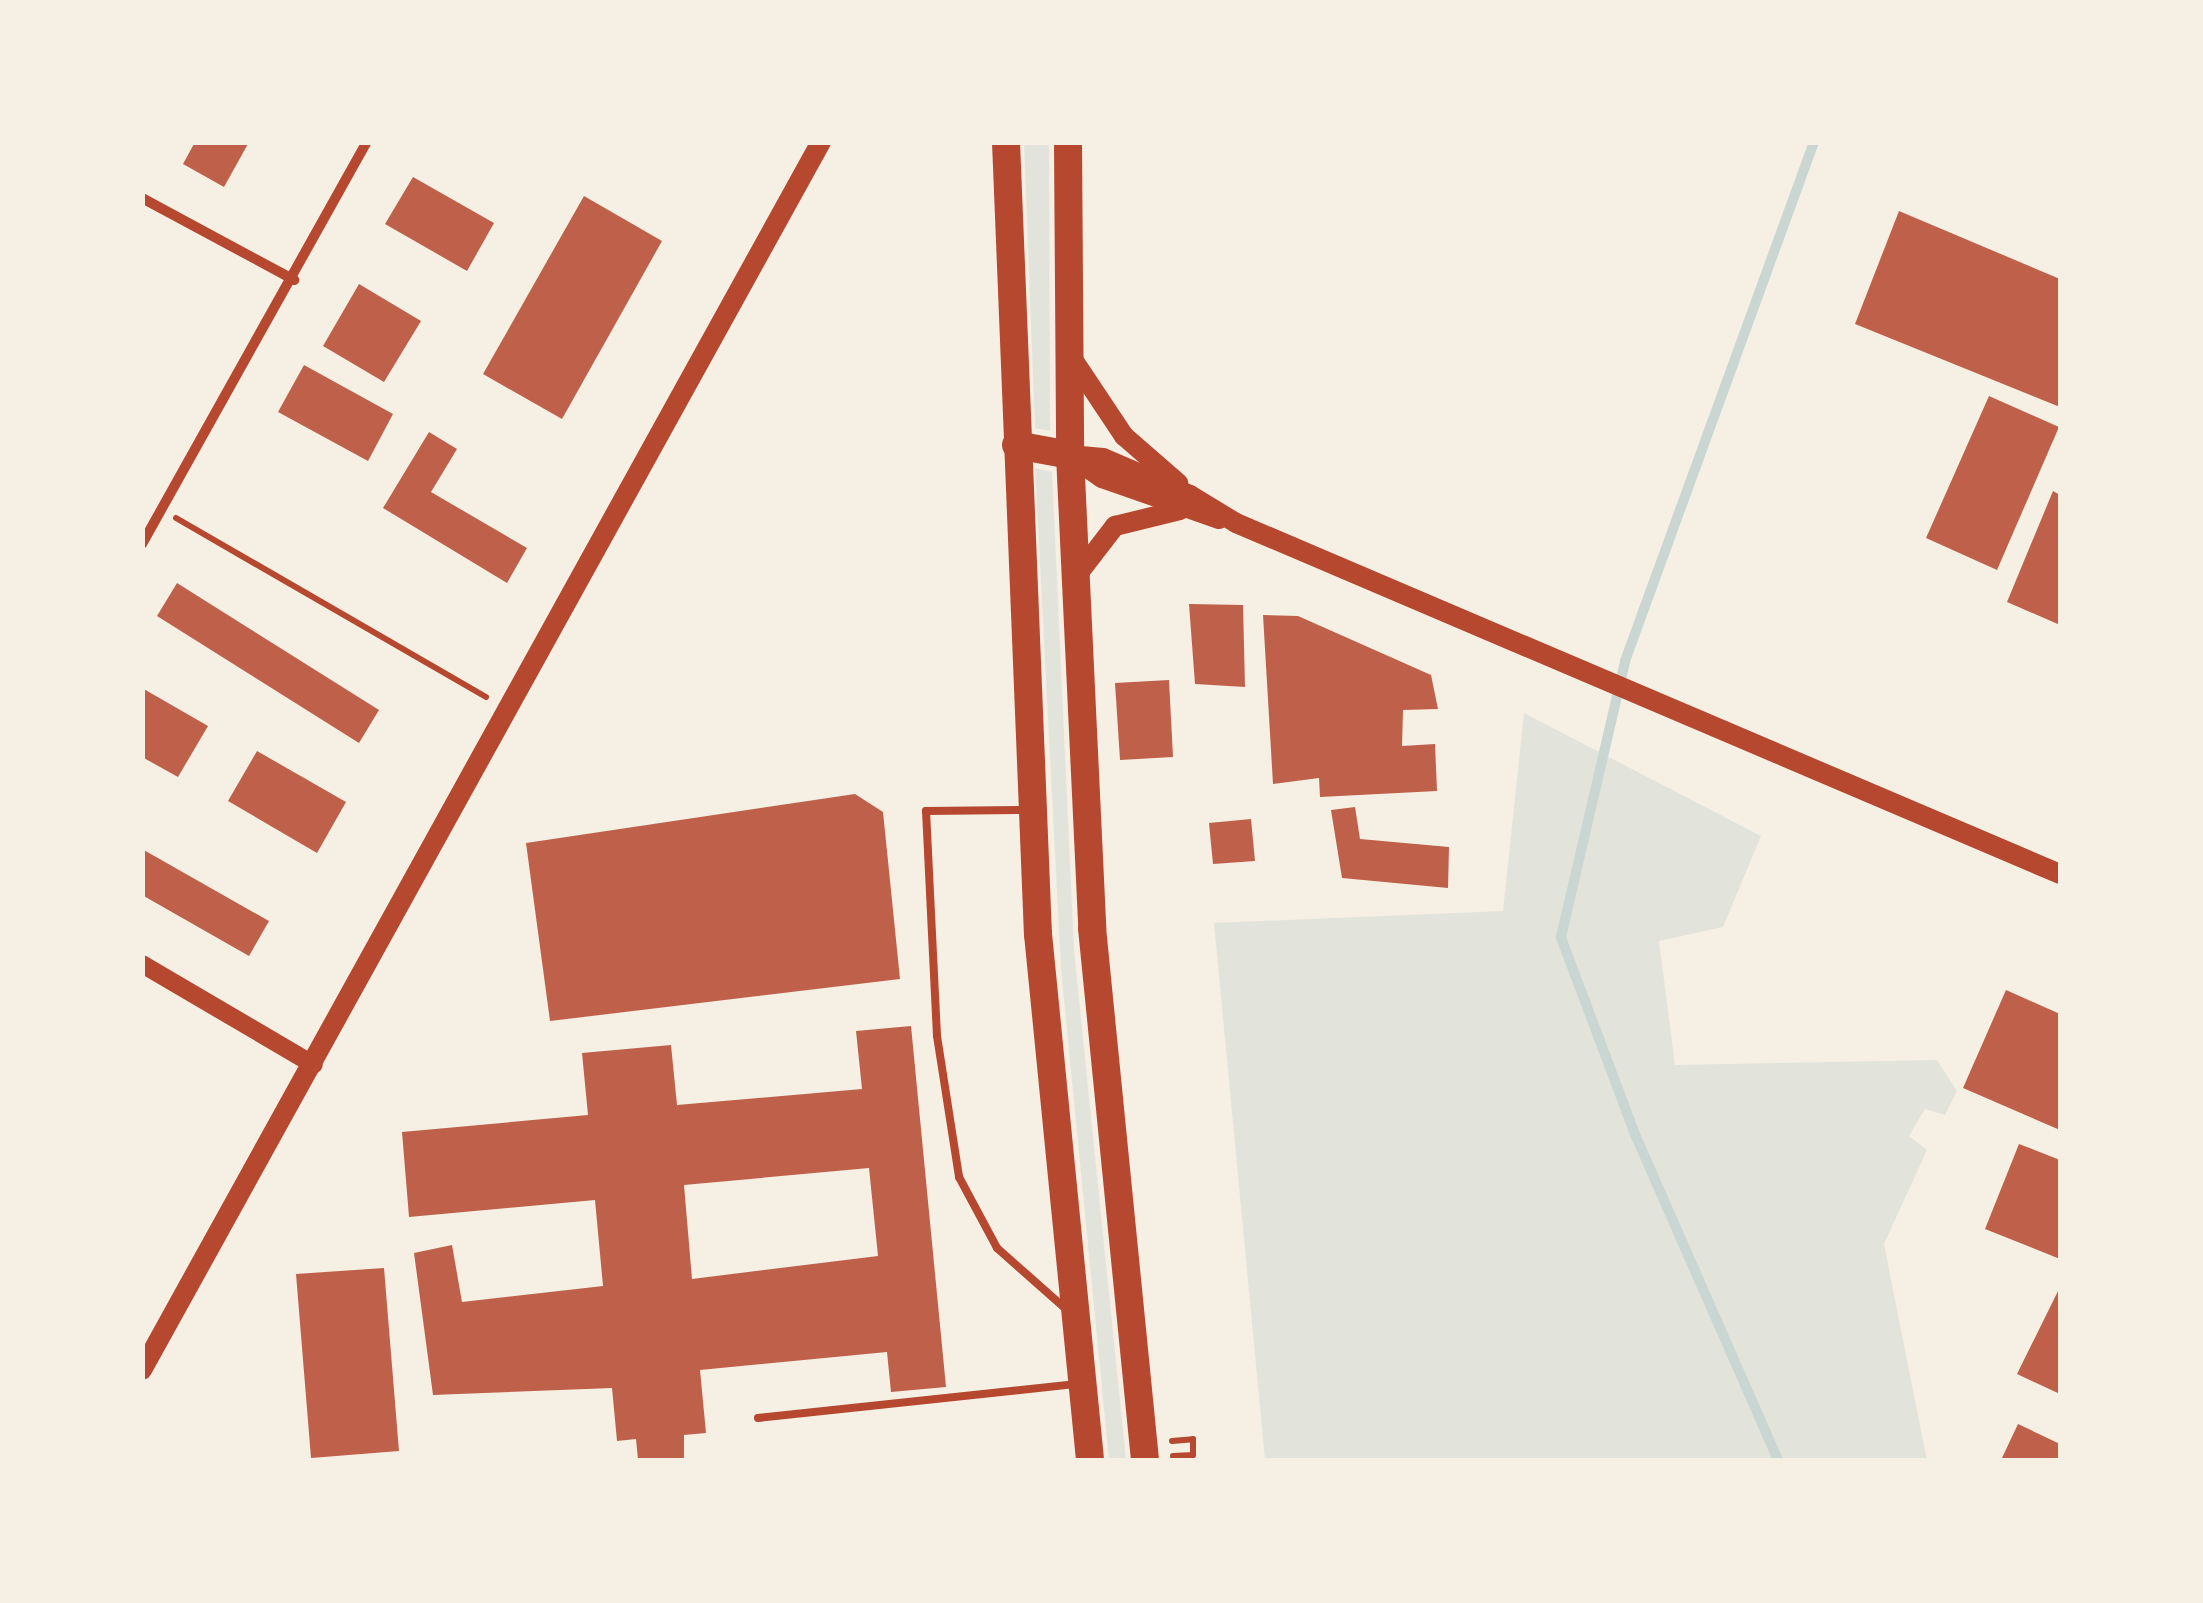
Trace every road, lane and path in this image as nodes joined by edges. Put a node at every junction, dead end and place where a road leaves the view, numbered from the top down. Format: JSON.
{"nodes":[{"id":1,"x":368,"y":142,"type":"edge"},
{"id":2,"x":821,"y":142,"type":"edge"},
{"id":3,"x":1006,"y":142,"type":"edge"},
{"id":4,"x":1068,"y":142,"type":"edge"},
{"id":5,"x":142,"y":198,"type":"edge"},
{"id":6,"x":294,"y":280,"type":"junction"},
{"id":7,"x":1068,"y":350,"type":"junction"},
{"id":8,"x":1016,"y":445,"type":"junction"},
{"id":9,"x":1070,"y":455,"type":"junction"},
{"id":10,"x":1185,"y":502,"type":"junction"},
{"id":11,"x":162,"y":510,"type":"junction"},
{"id":12,"x":142,"y":544,"type":"edge"},
{"id":13,"x":1078,"y":574,"type":"junction"},
{"id":14,"x":509,"y":710,"type":"junction"},
{"id":15,"x":1032,"y":810,"type":"junction"},
{"id":16,"x":2060,"y":874,"type":"edge"},
{"id":17,"x":142,"y":964,"type":"edge"},
{"id":18,"x":314,"y":1065,"type":"junction"},
{"id":19,"x":1076,"y":1318,"type":"junction"},
{"id":20,"x":143,"y":1367,"type":"edge"},
{"id":21,"x":1082,"y":1384,"type":"junction"},
{"id":22,"x":758,"y":1418,"type":"dead end"},
{"id":23,"x":1152,"y":1452,"type":"edge"},
{"id":24,"x":1193,"y":1455,"type":"dead end"},
{"id":25,"x":1090,"y":1460,"type":"edge"}],
"edges":[{"from":1,"to":6,"type":"street"},
{"from":2,"to":14,"type":"main road"},
{"from":3,"to":8,"type":"highway"},
{"from":4,"to":7,"type":"highway"},
{"from":5,"to":6,"type":"street"},
{"from":6,"to":11,"type":"street"},
{"from":7,"to":9,"type":"highway"},
{"from":7,"to":10,"type":"main road"},
{"from":8,"to":9,"type":"highway"},
{"from":8,"to":15,"type":"highway"},
{"from":9,"to":10,"type":"main road"},
{"from":9,"to":13,"type":"highway"},
{"from":10,"to":13,"type":"main road"},
{"from":10,"to":16,"type":"main road"},
{"from":11,"to":12,"type":"street"},
{"from":11,"to":14,"type":"path"},
{"from":13,"to":23,"type":"highway"},
{"from":14,"to":18,"type":"main road"},
{"from":15,"to":19,"type":"highway"},
{"from":15,"to":19,"type":"lane"},
{"from":17,"to":18,"type":"street"},
{"from":18,"to":20,"type":"main road"},
{"from":19,"to":21,"type":"highway"},
{"from":21,"to":22,"type":"lane"},
{"from":21,"to":25,"type":"highway"},
{"from":23,"to":24,"type":"path"}]}
